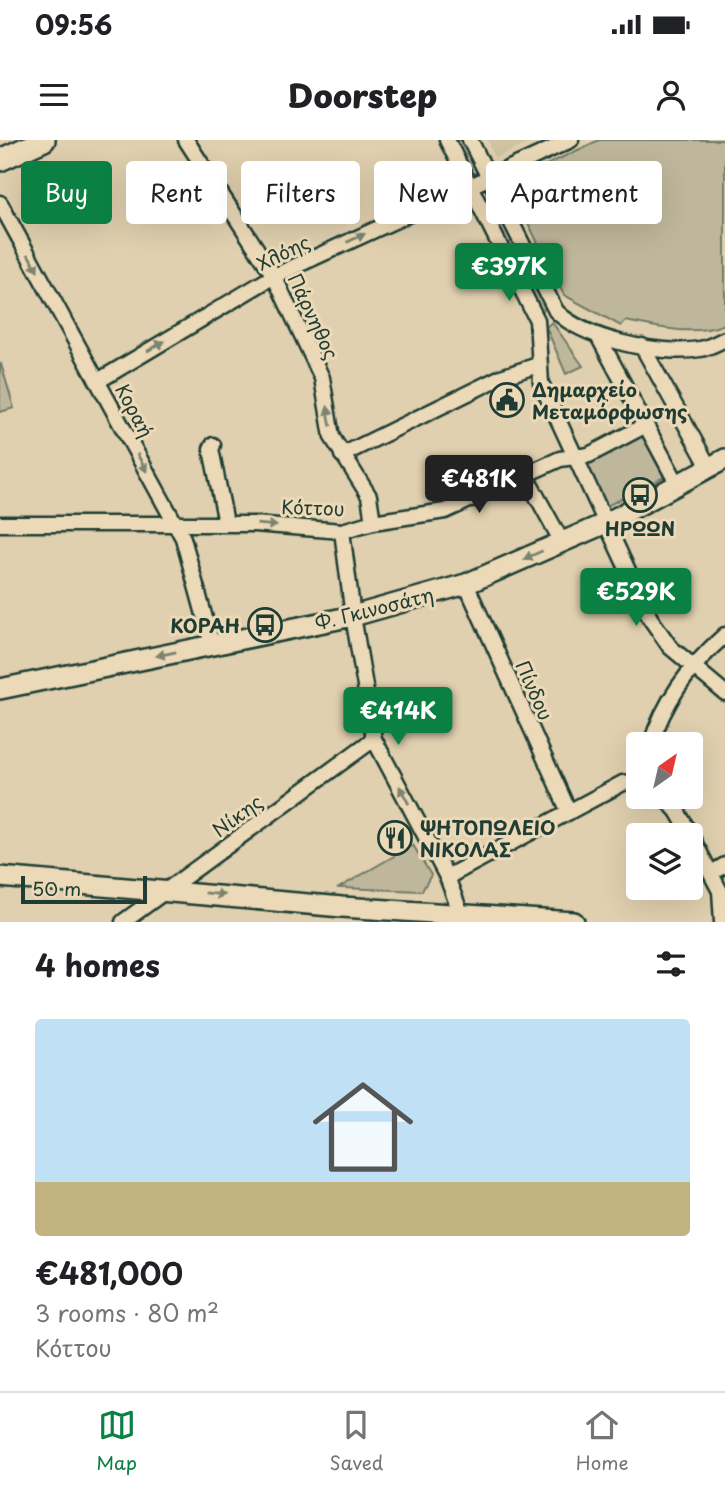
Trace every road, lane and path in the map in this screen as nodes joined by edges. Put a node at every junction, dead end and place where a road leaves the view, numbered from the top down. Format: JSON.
{"nodes":[{"id":1,"x":44,"y":140,"type":"edge"},
{"id":2,"x":186,"y":140,"type":"edge"},
{"id":3,"x":447,"y":140,"type":"edge"},
{"id":4,"x":470,"y":140,"type":"edge"},
{"id":5,"x":572,"y":140,"type":"edge"},
{"id":6,"x":0,"y":160,"type":"edge"},
{"id":7,"x":458,"y":161,"type":"edge"},
{"id":8,"x":526,"y":161,"type":"edge"},
{"id":9,"x":486,"y":172,"type":"edge"},
{"id":10,"x":472,"y":190,"type":"edge"},
{"id":11,"x":0,"y":203,"type":"edge"},
{"id":12,"x":387,"y":224,"type":"edge"},
{"id":13,"x":512,"y":224,"type":"edge"},
{"id":14,"x":274,"y":276,"type":"junction"},
{"id":15,"x":556,"y":311,"type":"junction"},
{"id":16,"x":537,"y":320,"type":"junction"},
{"id":17,"x":598,"y":336,"type":"junction"},
{"id":18,"x":725,"y":339,"type":"edge"},
{"id":19,"x":642,"y":345,"type":"junction"},
{"id":20,"x":538,"y":365,"type":"junction"},
{"id":21,"x":98,"y":381,"type":"junction"},
{"id":22,"x":646,"y":425,"type":"junction"},
{"id":23,"x":213,"y":444,"type":"dead end"},
{"id":24,"x":342,"y":455,"type":"junction"},
{"id":25,"x":576,"y":458,"type":"junction"},
{"id":26,"x":717,"y":463,"type":"edge"},
{"id":27,"x":525,"y":475,"type":"junction"},
{"id":28,"x":678,"y":485,"type":"junction"},
{"id":29,"x":373,"y":522,"type":"junction"},
{"id":30,"x":174,"y":523,"type":"junction"},
{"id":31,"x":226,"y":523,"type":"junction"},
{"id":32,"x":606,"y":523,"type":"junction"},
{"id":33,"x":0,"y":524,"type":"edge"},
{"id":34,"x":342,"y":531,"type":"junction"},
{"id":35,"x":562,"y":542,"type":"junction"},
{"id":36,"x":467,"y":584,"type":"junction"},
{"id":37,"x":353,"y":616,"type":"junction"},
{"id":38,"x":725,"y":635,"type":"edge"},
{"id":39,"x":212,"y":644,"type":"junction"},
{"id":40,"x":695,"y":667,"type":"junction"},
{"id":41,"x":0,"y":689,"type":"edge"},
{"id":42,"x":725,"y":693,"type":"edge"},
{"id":43,"x":656,"y":732,"type":"edge"},
{"id":44,"x":374,"y":739,"type":"junction"},
{"id":45,"x":626,"y":783,"type":"edge"},
{"id":46,"x":569,"y":812,"type":"junction"},
{"id":47,"x":703,"y":849,"type":"edge"},
{"id":48,"x":719,"y":868,"type":"edge"},
{"id":49,"x":0,"y":877,"type":"edge"},
{"id":50,"x":447,"y":877,"type":"junction"},
{"id":51,"x":167,"y":890,"type":"junction"},
{"id":52,"x":346,"y":915,"type":"edge"},
{"id":53,"x":463,"y":918,"type":"edge"},
{"id":54,"x":123,"y":922,"type":"edge"},
{"id":55,"x":575,"y":922,"type":"edge"},
{"id":56,"x":722,"y":922,"type":"edge"}],
"edges":[{"from":1,"to":6,"type":"main road"},
{"from":2,"to":14,"type":"street","name":"Πάρνηθος"},
{"from":3,"to":7,"type":"street"},
{"from":4,"to":9,"type":"street"},
{"from":5,"to":8,"type":"street","name":"Χλόης"},
{"from":10,"to":16,"type":"street"},
{"from":11,"to":21,"type":"street","name":"Κοραή","one_way":true},
{"from":14,"to":12,"type":"street","name":"Χλόης","one_way":true},
{"from":13,"to":15,"type":"street"},
{"from":21,"to":14,"type":"street","name":"Χλόης","one_way":true},
{"from":24,"to":14,"type":"street","name":"Πάρνηθος","one_way":true},
{"from":15,"to":16,"type":"street"},
{"from":15,"to":17,"type":"street"},
{"from":16,"to":20,"type":"street"},
{"from":17,"to":19,"type":"street"},
{"from":17,"to":22,"type":"street"},
{"from":18,"to":19,"type":"street"},
{"from":19,"to":26,"type":"street"},
{"from":20,"to":24,"type":"street"},
{"from":20,"to":25,"type":"street"},
{"from":21,"to":30,"type":"street","name":"Κοραή","one_way":true},
{"from":22,"to":25,"type":"street","name":"Κόττου"},
{"from":22,"to":28,"type":"street"},
{"from":23,"to":31,"type":"street"},
{"from":24,"to":29,"type":"street","name":"Πάρνηθος"},
{"from":25,"to":27,"type":"street","name":"Κόττου"},
{"from":25,"to":32,"type":"street"},
{"from":26,"to":28,"type":"main road","name":"Φ. Γκινοσάτη"},
{"from":27,"to":29,"type":"street","name":"Κόττου"},
{"from":27,"to":35,"type":"street"},
{"from":28,"to":32,"type":"main road","name":"Φ. Γκινοσάτη"},
{"from":29,"to":34,"type":"street","name":"Κόττου"},
{"from":30,"to":31,"type":"street","name":"Κόττου"},
{"from":30,"to":33,"type":"street","name":"Κόττου"},
{"from":30,"to":39,"type":"street","name":"Κοραή"},
{"from":31,"to":34,"type":"street","name":"Κόττου","one_way":true},
{"from":32,"to":35,"type":"main road","name":"Φ. Γκινοσάτη"},
{"from":32,"to":40,"type":"street"},
{"from":34,"to":37,"type":"street"},
{"from":35,"to":36,"type":"main road","name":"Φ. Γκινοσάτη","one_way":true},
{"from":36,"to":37,"type":"main road","name":"Φ. Γκινοσάτη"},
{"from":36,"to":46,"type":"street","name":"Πίνδου"},
{"from":37,"to":39,"type":"main road","name":"Φ. Γκινοσάτη"},
{"from":37,"to":44,"type":"street"},
{"from":38,"to":40,"type":"street"},
{"from":39,"to":41,"type":"main road","name":"Φ. Γκινοσάτη","one_way":true},
{"from":40,"to":42,"type":"street"},
{"from":40,"to":43,"type":"street"},
{"from":50,"to":44,"type":"street","one_way":true},
{"from":44,"to":51,"type":"street","name":"Νίκης"},
{"from":45,"to":46,"type":"street"},
{"from":46,"to":50,"type":"street"},
{"from":47,"to":48,"type":"street"},
{"from":48,"to":56,"type":"street"},
{"from":49,"to":51,"type":"main road"},
{"from":50,"to":53,"type":"street"},
{"from":51,"to":52,"type":"main road","one_way":true},
{"from":51,"to":54,"type":"street","name":"Νίκης"},
{"from":52,"to":53,"type":"main road"},
{"from":53,"to":55,"type":"main road"}]}
